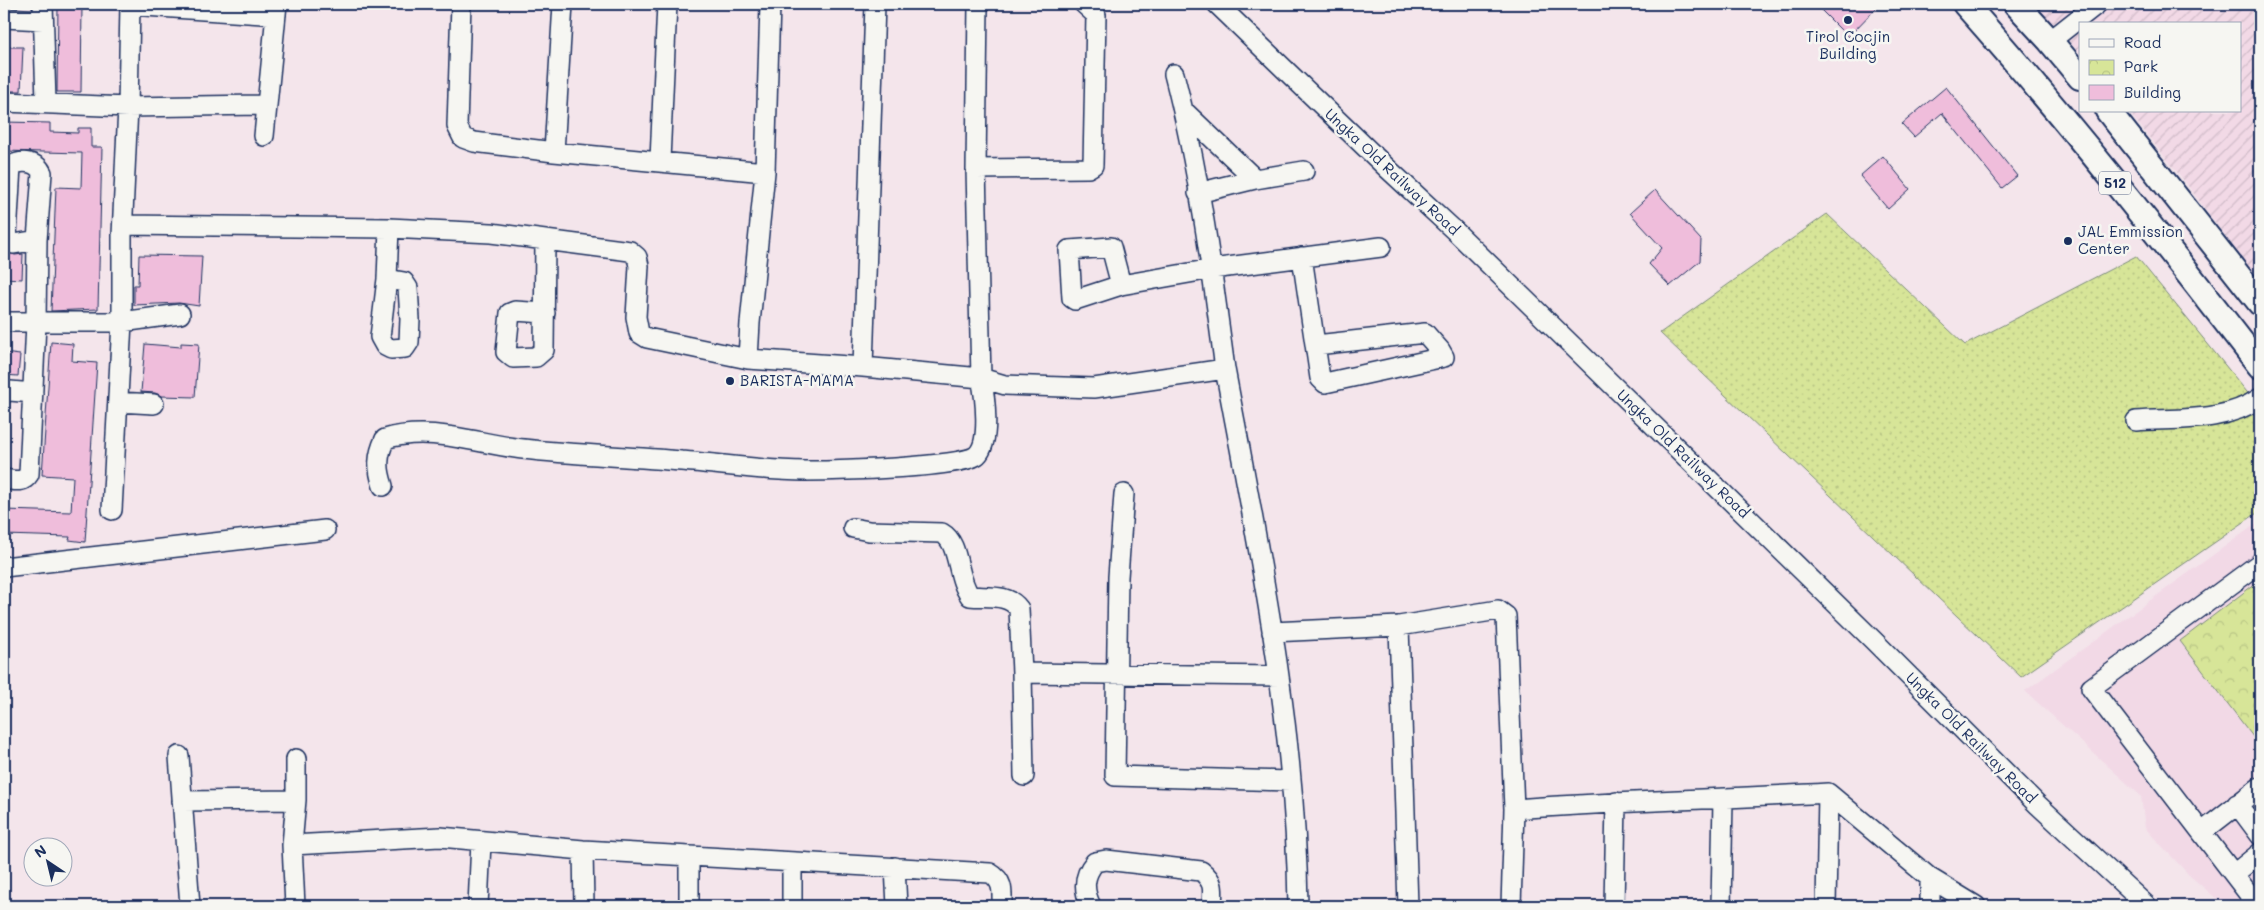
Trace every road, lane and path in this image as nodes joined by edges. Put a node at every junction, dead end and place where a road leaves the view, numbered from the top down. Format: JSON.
{"nodes":[{"id":1,"x":130,"y":4,"type":"edge"},
{"id":2,"x":461,"y":4,"type":"edge"},
{"id":3,"x":563,"y":4,"type":"edge"},
{"id":4,"x":667,"y":4,"type":"edge"},
{"id":5,"x":770,"y":4,"type":"edge"},
{"id":6,"x":875,"y":4,"type":"edge"},
{"id":7,"x":978,"y":4,"type":"edge"},
{"id":8,"x":1084,"y":4,"type":"edge"},
{"id":9,"x":1217,"y":4,"type":"edge"},
{"id":10,"x":1965,"y":4,"type":"edge"},
{"id":11,"x":2016,"y":4,"type":"edge"},
{"id":12,"x":2098,"y":4,"type":"edge"},
{"id":13,"x":276,"y":9,"type":"edge"},
{"id":14,"x":43,"y":12,"type":"edge"},
{"id":15,"x":4,"y":18,"type":"edge"},
{"id":16,"x":2050,"y":40,"type":"junction"},
{"id":17,"x":1174,"y":74,"type":"dead end"},
{"id":18,"x":2079,"y":76,"type":"edge"},
{"id":19,"x":4,"y":102,"type":"edge"},
{"id":20,"x":46,"y":102,"type":"junction"},
{"id":21,"x":267,"y":105,"type":"junction"},
{"id":22,"x":128,"y":108,"type":"junction"},
{"id":23,"x":1184,"y":111,"type":"junction"},
{"id":24,"x":2109,"y":112,"type":"edge"},
{"id":25,"x":264,"y":136,"type":"dead end"},
{"id":26,"x":554,"y":152,"type":"junction"},
{"id":27,"x":660,"y":160,"type":"junction"},
{"id":28,"x":976,"y":169,"type":"junction"},
{"id":29,"x":1304,"y":171,"type":"dead end"},
{"id":30,"x":765,"y":172,"type":"junction"},
{"id":31,"x":1255,"y":179,"type":"junction"},
{"id":32,"x":1198,"y":193,"type":"junction"},
{"id":33,"x":123,"y":225,"type":"junction"},
{"id":34,"x":389,"y":228,"type":"junction"},
{"id":35,"x":37,"y":240,"type":"dead end"},
{"id":36,"x":545,"y":241,"type":"junction"},
{"id":37,"x":1381,"y":248,"type":"dead end"},
{"id":38,"x":1302,"y":257,"type":"junction"},
{"id":39,"x":1212,"y":269,"type":"junction"},
{"id":40,"x":387,"y":279,"type":"dead end"},
{"id":41,"x":1122,"y":285,"type":"dead end"},
{"id":42,"x":2260,"y":303,"type":"edge"},
{"id":43,"x":545,"y":313,"type":"dead end"},
{"id":44,"x":180,"y":314,"type":"dead end"},
{"id":45,"x":4,"y":322,"type":"edge"},
{"id":46,"x":122,"y":322,"type":"junction"},
{"id":47,"x":36,"y":323,"type":"junction"},
{"id":48,"x":1316,"y":344,"type":"junction"},
{"id":49,"x":748,"y":359,"type":"junction"},
{"id":50,"x":863,"y":366,"type":"junction"},
{"id":51,"x":2260,"y":366,"type":"edge"},
{"id":52,"x":1225,"y":370,"type":"junction"},
{"id":53,"x":981,"y":378,"type":"junction"},
{"id":54,"x":4,"y":393,"type":"edge"},
{"id":55,"x":33,"y":393,"type":"junction"},
{"id":56,"x":2260,"y":398,"type":"edge"},
{"id":57,"x":118,"y":402,"type":"junction"},
{"id":58,"x":154,"y":404,"type":"dead end"},
{"id":59,"x":2136,"y":421,"type":"dead end"},
{"id":60,"x":4,"y":479,"type":"edge"},
{"id":61,"x":383,"y":486,"type":"dead end"},
{"id":62,"x":1124,"y":494,"type":"dead end"},
{"id":63,"x":112,"y":510,"type":"dead end"},
{"id":64,"x":852,"y":528,"type":"dead end"},
{"id":65,"x":325,"y":530,"type":"dead end"},
{"id":66,"x":2260,"y":563,"type":"edge"},
{"id":67,"x":4,"y":567,"type":"edge"},
{"id":68,"x":1399,"y":626,"type":"junction"},
{"id":69,"x":1272,"y":632,"type":"junction"},
{"id":70,"x":1022,"y":673,"type":"junction"},
{"id":71,"x":1118,"y":676,"type":"junction"},
{"id":72,"x":1279,"y":676,"type":"junction"},
{"id":73,"x":179,"y":756,"type":"dead end"},
{"id":74,"x":296,"y":759,"type":"dead end"},
{"id":75,"x":1024,"y":776,"type":"dead end"},
{"id":76,"x":1290,"y":782,"type":"junction"},
{"id":77,"x":2260,"y":787,"type":"edge"},
{"id":78,"x":1828,"y":793,"type":"junction"},
{"id":79,"x":1723,"y":799,"type":"junction"},
{"id":80,"x":296,"y":800,"type":"junction"},
{"id":81,"x":182,"y":801,"type":"junction"},
{"id":82,"x":1616,"y":802,"type":"junction"},
{"id":83,"x":2237,"y":804,"type":"junction"},
{"id":84,"x":1514,"y":809,"type":"junction"},
{"id":85,"x":2202,"y":832,"type":"junction"},
{"id":86,"x":2260,"y":835,"type":"edge"},
{"id":87,"x":482,"y":842,"type":"junction"},
{"id":88,"x":292,"y":845,"type":"junction"},
{"id":89,"x":583,"y":850,"type":"junction"},
{"id":90,"x":2260,"y":853,"type":"edge"},
{"id":91,"x":689,"y":856,"type":"junction"},
{"id":92,"x":792,"y":862,"type":"junction"},
{"id":93,"x":895,"y":867,"type":"junction"},
{"id":94,"x":2234,"y":874,"type":"junction"},
{"id":95,"x":1930,"y":878,"type":"junction"},
{"id":96,"x":190,"y":906,"type":"edge"},
{"id":97,"x":295,"y":906,"type":"edge"},
{"id":98,"x":478,"y":906,"type":"edge"},
{"id":99,"x":584,"y":906,"type":"edge"},
{"id":100,"x":689,"y":906,"type":"edge"},
{"id":101,"x":792,"y":906,"type":"edge"},
{"id":102,"x":897,"y":906,"type":"edge"},
{"id":103,"x":1002,"y":906,"type":"edge"},
{"id":104,"x":1091,"y":906,"type":"edge"},
{"id":105,"x":1212,"y":906,"type":"edge"},
{"id":106,"x":1298,"y":906,"type":"edge"},
{"id":107,"x":1408,"y":906,"type":"edge"},
{"id":108,"x":1511,"y":906,"type":"edge"},
{"id":109,"x":1614,"y":906,"type":"edge"},
{"id":110,"x":1721,"y":906,"type":"edge"},
{"id":111,"x":1826,"y":906,"type":"edge"},
{"id":112,"x":1930,"y":906,"type":"edge"},
{"id":113,"x":1976,"y":906,"type":"edge"},
{"id":114,"x":2147,"y":906,"type":"edge"},
{"id":115,"x":2258,"y":906,"type":"edge"}],
"edges":[{"from":1,"to":13,"type":"street"},
{"from":1,"to":22,"type":"street"},
{"from":2,"to":26,"type":"street"},
{"from":3,"to":26,"type":"street"},
{"from":4,"to":27,"type":"street"},
{"from":5,"to":30,"type":"street"},
{"from":6,"to":50,"type":"street"},
{"from":7,"to":28,"type":"street"},
{"from":8,"to":28,"type":"street"},
{"from":9,"to":114,"type":"street","name":"Ungka Old Railway Road"},
{"from":10,"to":51,"type":"main road","number":"512"},
{"from":11,"to":16,"type":"main road"},
{"from":12,"to":16,"type":"street"},
{"from":13,"to":21,"type":"street"},
{"from":14,"to":15,"type":"street"},
{"from":14,"to":20,"type":"street"},
{"from":16,"to":18,"type":"main road"},
{"from":17,"to":23,"type":"street"},
{"from":19,"to":20,"type":"street"},
{"from":20,"to":22,"type":"street"},
{"from":21,"to":22,"type":"street"},
{"from":21,"to":25,"type":"street"},
{"from":22,"to":33,"type":"street"},
{"from":23,"to":31,"type":"street"},
{"from":23,"to":32,"type":"street"},
{"from":24,"to":42,"type":"main road","number":"512"},
{"from":26,"to":27,"type":"street"},
{"from":27,"to":30,"type":"street"},
{"from":28,"to":53,"type":"street"},
{"from":29,"to":31,"type":"street"},
{"from":30,"to":49,"type":"street"},
{"from":31,"to":32,"type":"street"},
{"from":32,"to":39,"type":"street"},
{"from":33,"to":34,"type":"street"},
{"from":33,"to":46,"type":"street"},
{"from":34,"to":36,"type":"street"},
{"from":34,"to":40,"type":"street"},
{"from":35,"to":47,"type":"street"},
{"from":36,"to":43,"type":"street"},
{"from":36,"to":49,"type":"street"},
{"from":37,"to":38,"type":"street"},
{"from":38,"to":39,"type":"street"},
{"from":38,"to":48,"type":"street"},
{"from":39,"to":41,"type":"street"},
{"from":39,"to":52,"type":"street"},
{"from":44,"to":46,"type":"street"},
{"from":45,"to":47,"type":"street"},
{"from":46,"to":47,"type":"street"},
{"from":46,"to":57,"type":"street"},
{"from":47,"to":55,"type":"street"},
{"from":48,"to":48,"type":"street"},
{"from":49,"to":50,"type":"street"},
{"from":50,"to":53,"type":"street"},
{"from":52,"to":53,"type":"street"},
{"from":52,"to":69,"type":"street"},
{"from":53,"to":61,"type":"street"},
{"from":54,"to":55,"type":"street"},
{"from":55,"to":60,"type":"street"},
{"from":56,"to":59,"type":"street"},
{"from":57,"to":58,"type":"street"},
{"from":57,"to":63,"type":"street"},
{"from":62,"to":71,"type":"street"},
{"from":64,"to":70,"type":"street"},
{"from":65,"to":67,"type":"street"},
{"from":66,"to":85,"type":"street"},
{"from":68,"to":69,"type":"street"},
{"from":68,"to":84,"type":"street"},
{"from":68,"to":107,"type":"street"},
{"from":69,"to":72,"type":"street"},
{"from":70,"to":71,"type":"street"},
{"from":70,"to":75,"type":"street"},
{"from":71,"to":72,"type":"street"},
{"from":71,"to":76,"type":"street"},
{"from":72,"to":76,"type":"street"},
{"from":73,"to":81,"type":"street"},
{"from":74,"to":80,"type":"street"},
{"from":76,"to":106,"type":"street"},
{"from":77,"to":83,"type":"street"},
{"from":78,"to":79,"type":"street"},
{"from":78,"to":95,"type":"street"},
{"from":78,"to":111,"type":"street"},
{"from":79,"to":82,"type":"street"},
{"from":79,"to":110,"type":"street"},
{"from":80,"to":81,"type":"street"},
{"from":80,"to":88,"type":"street"},
{"from":81,"to":96,"type":"street"},
{"from":82,"to":84,"type":"street"},
{"from":82,"to":109,"type":"street"},
{"from":83,"to":85,"type":"street"},
{"from":83,"to":86,"type":"street"},
{"from":84,"to":108,"type":"street"},
{"from":85,"to":94,"type":"street"},
{"from":87,"to":88,"type":"street"},
{"from":87,"to":89,"type":"street"},
{"from":87,"to":98,"type":"street"},
{"from":88,"to":97,"type":"street"},
{"from":89,"to":91,"type":"street"},
{"from":89,"to":99,"type":"street"},
{"from":90,"to":94,"type":"street"},
{"from":91,"to":92,"type":"street"},
{"from":91,"to":100,"type":"street"},
{"from":92,"to":93,"type":"street"},
{"from":92,"to":101,"type":"street"},
{"from":93,"to":102,"type":"street"},
{"from":93,"to":103,"type":"street"},
{"from":94,"to":115,"type":"street"},
{"from":95,"to":112,"type":"street"},
{"from":95,"to":113,"type":"street"},
{"from":104,"to":105,"type":"street"}]}
